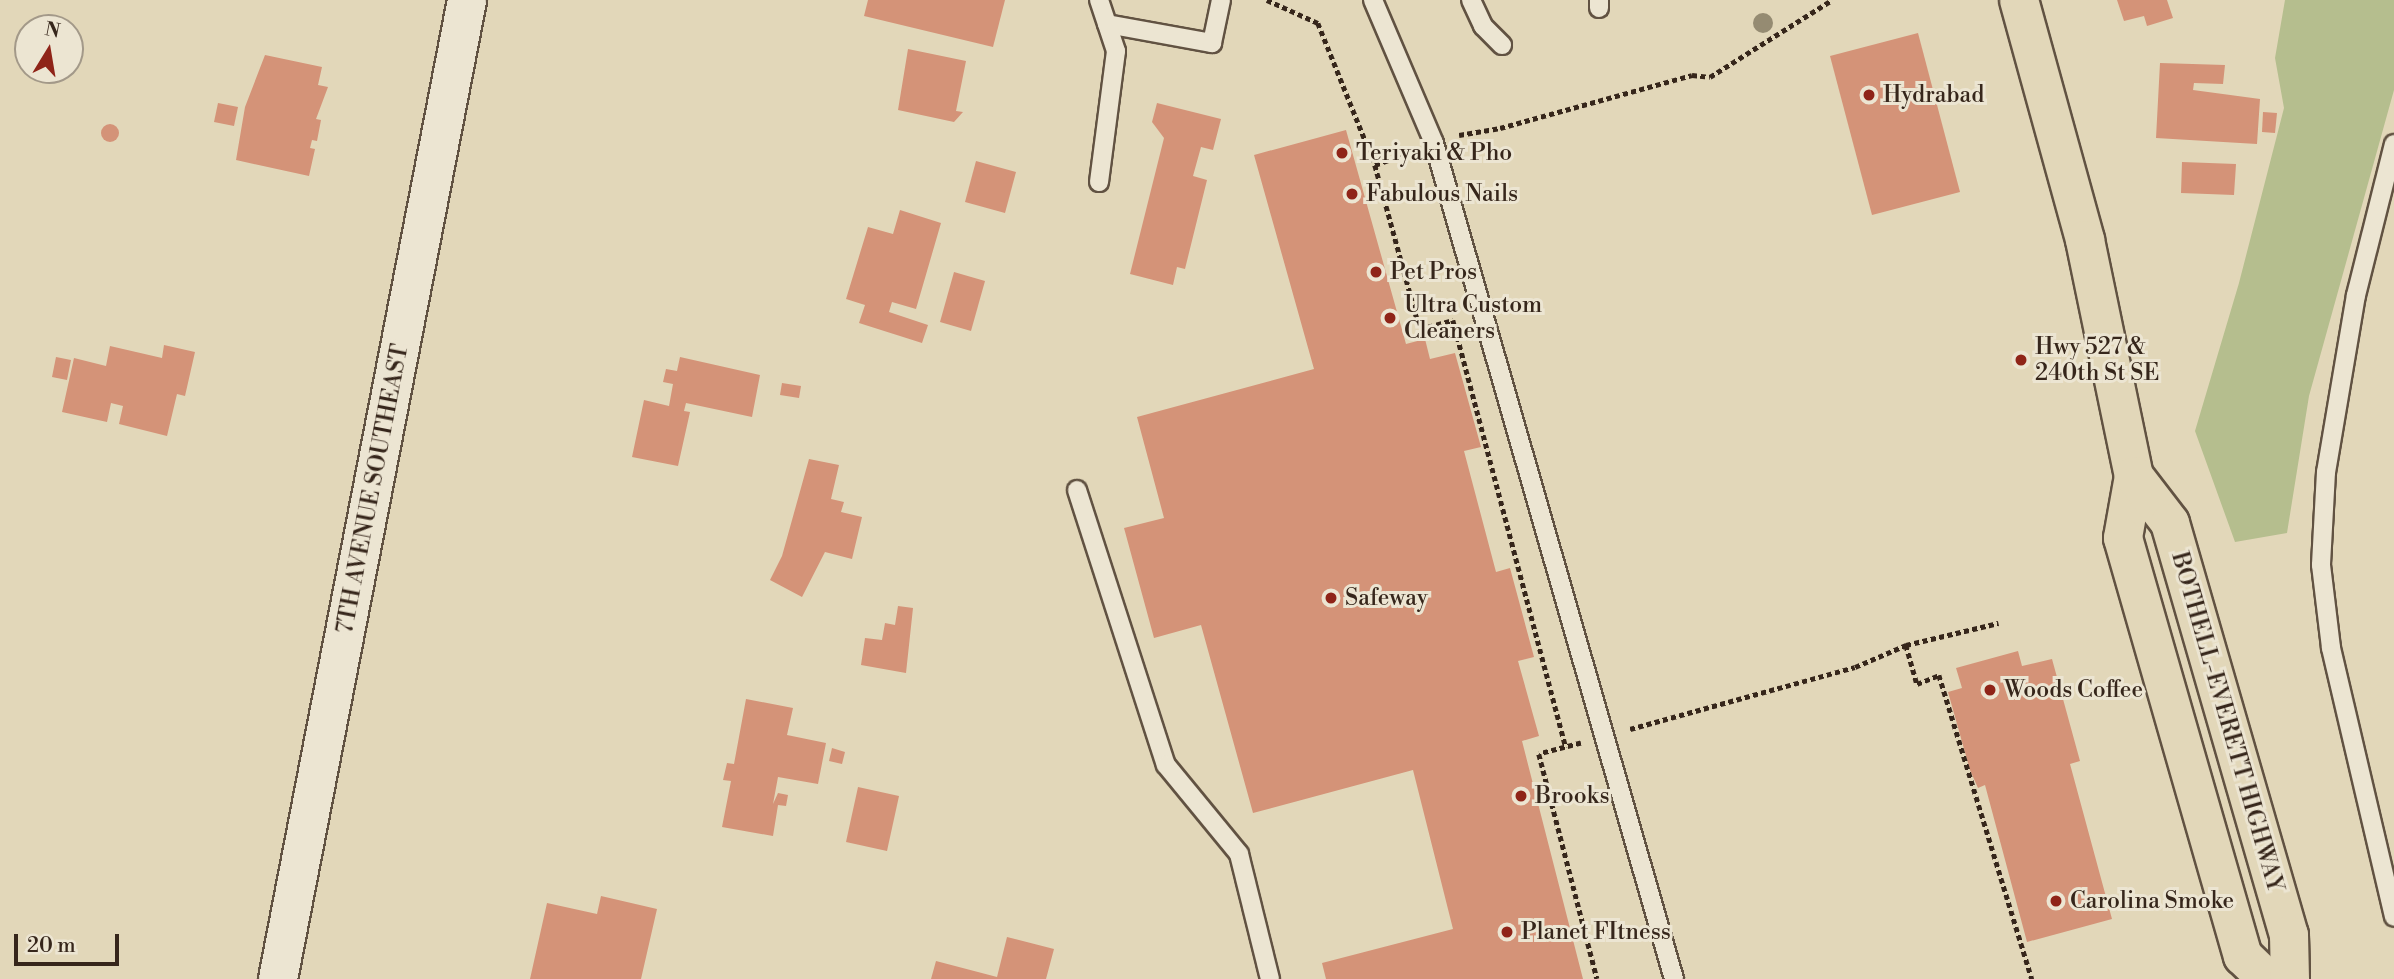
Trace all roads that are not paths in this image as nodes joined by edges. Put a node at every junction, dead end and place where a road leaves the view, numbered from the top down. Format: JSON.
{"nodes":[{"id":1,"x":467,"y":0,"type":"edge"},
{"id":2,"x":1099,"y":0,"type":"edge"},
{"id":3,"x":1221,"y":0,"type":"edge"},
{"id":4,"x":1373,"y":0,"type":"edge"},
{"id":5,"x":1471,"y":0,"type":"edge"},
{"id":6,"x":2020,"y":0,"type":"edge"},
{"id":7,"x":2036,"y":0,"type":"edge"},
{"id":8,"x":1107,"y":24,"type":"junction"},
{"id":9,"x":2030,"y":38,"type":"junction"},
{"id":10,"x":1502,"y":45,"type":"dead end"},
{"id":11,"x":2394,"y":144,"type":"edge"},
{"id":12,"x":1099,"y":181,"type":"dead end"},
{"id":13,"x":2134,"y":477,"type":"junction"},
{"id":14,"x":1077,"y":490,"type":"dead end"},
{"id":15,"x":2394,"y":916,"type":"edge"},
{"id":16,"x":278,"y":979,"type":"edge"},
{"id":17,"x":1270,"y":979,"type":"edge"},
{"id":18,"x":1674,"y":979,"type":"edge"},
{"id":19,"x":2267,"y":979,"type":"edge"},
{"id":20,"x":2290,"y":979,"type":"edge"}],
"edges":[{"from":1,"to":16,"type":"street","name":"7TH AVENUE SOUTHEAST"},
{"from":2,"to":8,"type":"lane"},
{"from":3,"to":8,"type":"lane"},
{"from":4,"to":18,"type":"lane"},
{"from":5,"to":10,"type":"lane"},
{"from":6,"to":9,"type":"main road","name":"BOTHELL-EVERETT HIGHWAY"},
{"from":7,"to":9,"type":"lane"},
{"from":8,"to":12,"type":"lane"},
{"from":9,"to":13,"type":"main road","name":"BOTHELL-EVERETT HIGHWAY"},
{"from":11,"to":15,"type":"lane"},
{"from":13,"to":19,"type":"main road","name":"BOTHELL-EVERETT HIGHWAY"},
{"from":13,"to":20,"type":"main road","name":"BOTHELL-EVERETT HIGHWAY"},
{"from":14,"to":17,"type":"lane"}]}
